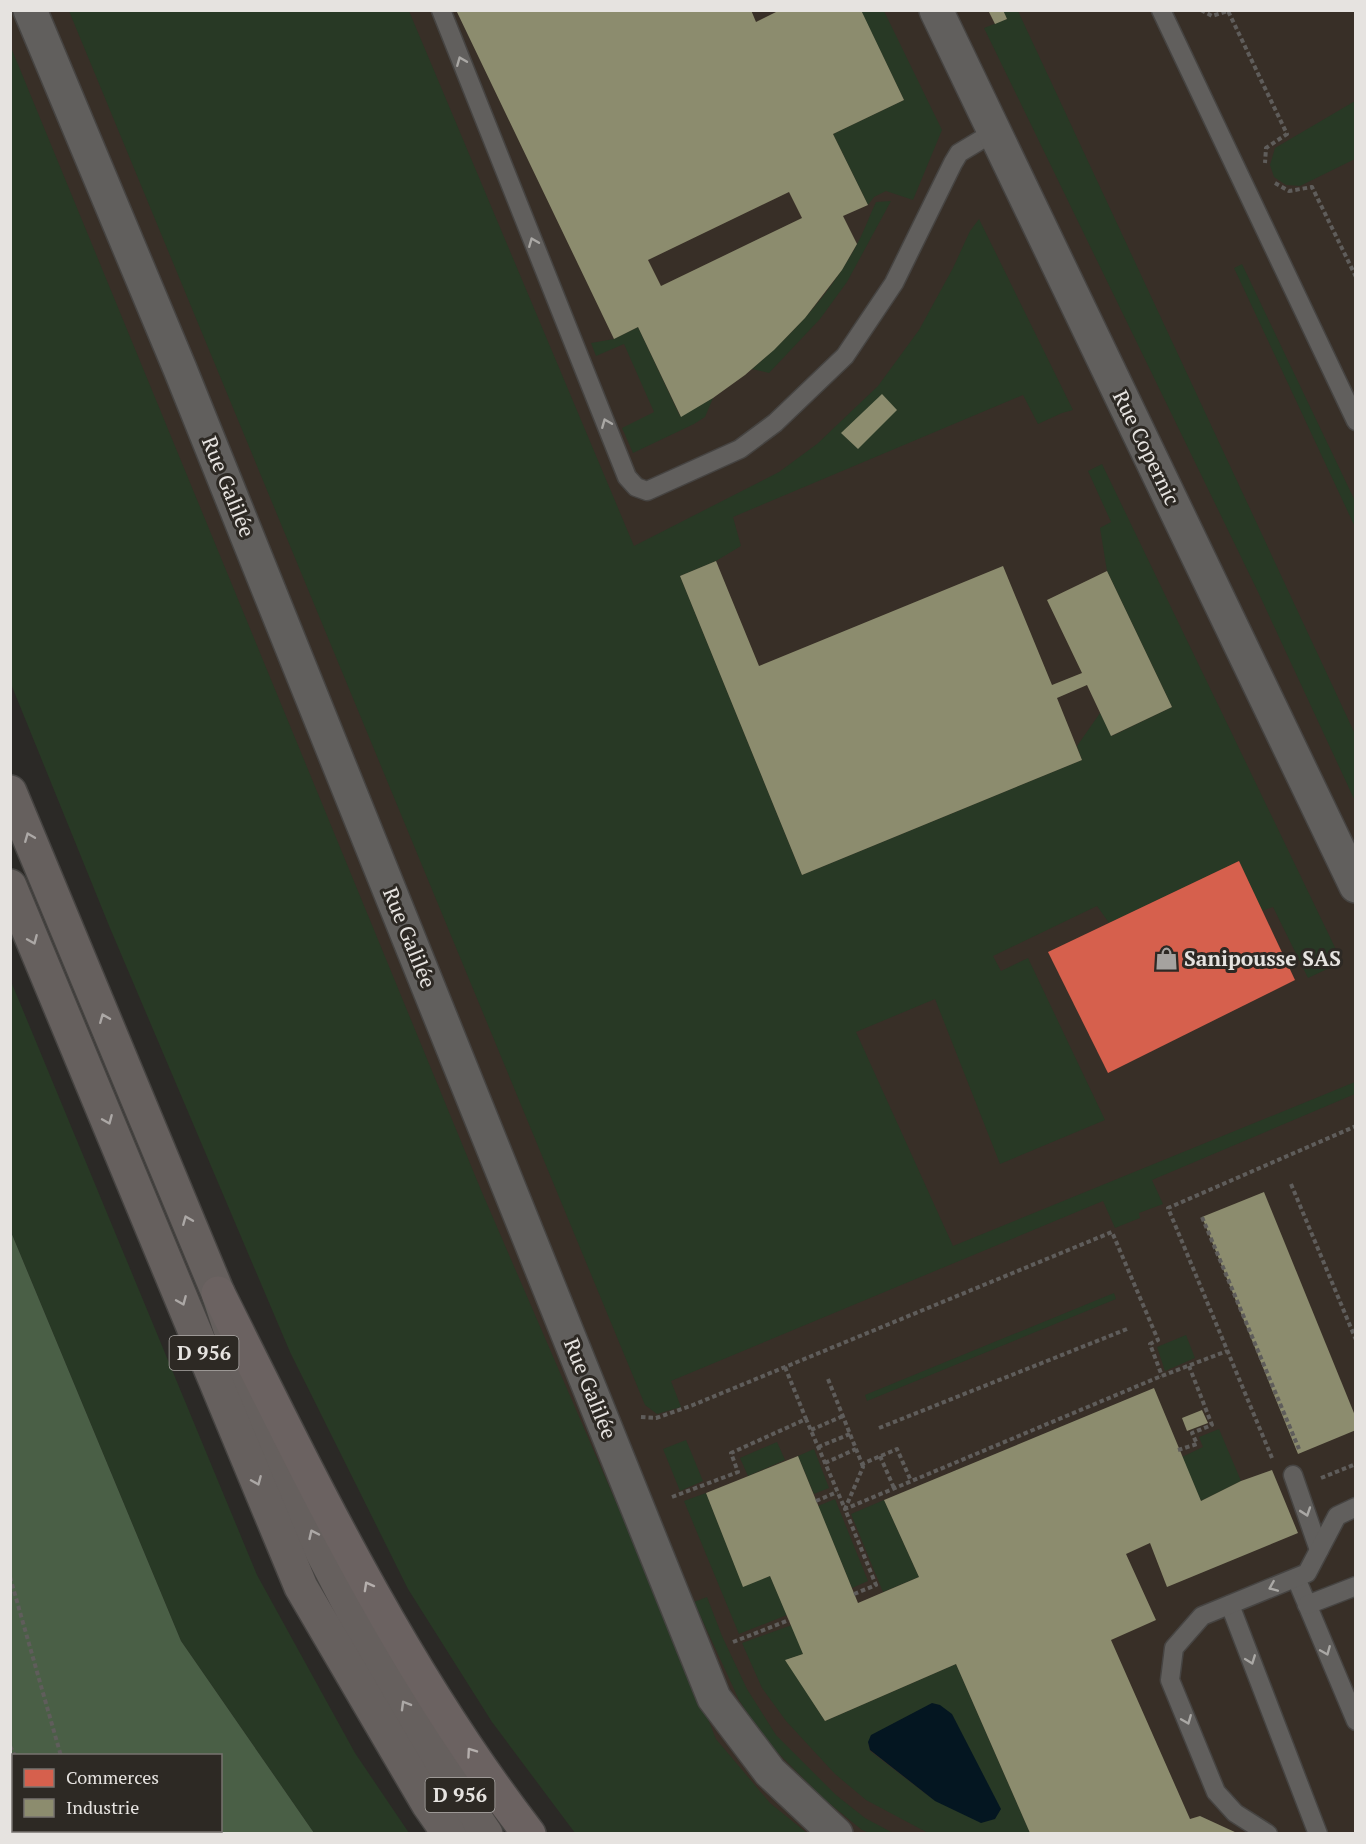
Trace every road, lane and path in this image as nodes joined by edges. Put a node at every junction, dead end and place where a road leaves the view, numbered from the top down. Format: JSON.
{"nodes":[{"id":1,"x":30,"y":10,"type":"edge"},
{"id":2,"x":441,"y":10,"type":"edge"},
{"id":3,"x":936,"y":10,"type":"edge"},
{"id":4,"x":1161,"y":10,"type":"edge"},
{"id":5,"x":1201,"y":10,"type":"edge"},
{"id":6,"x":994,"y":132,"type":"junction"},
{"id":7,"x":1265,"y":165,"type":"dead end"},
{"id":8,"x":1272,"y":181,"type":"dead end"},
{"id":9,"x":1356,"y":278,"type":"edge"},
{"id":10,"x":1356,"y":421,"type":"edge"},
{"id":11,"x":10,"y":792,"type":"edge"},
{"id":12,"x":10,"y":886,"type":"edge"},
{"id":13,"x":1356,"y":886,"type":"edge"},
{"id":14,"x":1356,"y":1126,"type":"edge"},
{"id":15,"x":1291,"y":1184,"type":"dead end"},
{"id":16,"x":1202,"y":1217,"type":"dead end"},
{"id":17,"x":218,"y":1293,"type":"junction"},
{"id":18,"x":1127,"y":1329,"type":"dead end"},
{"id":19,"x":1356,"y":1340,"type":"edge"},
{"id":20,"x":1227,"y":1351,"type":"junction"},
{"id":21,"x":1189,"y":1366,"type":"junction"},
{"id":22,"x":785,"y":1367,"type":"junction"},
{"id":23,"x":1162,"y":1376,"type":"junction"},
{"id":24,"x":828,"y":1379,"type":"dead end"},
{"id":25,"x":843,"y":1416,"type":"junction"},
{"id":26,"x":641,"y":1417,"type":"dead end"},
{"id":27,"x":806,"y":1419,"type":"junction"},
{"id":28,"x":879,"y":1428,"type":"dead end"},
{"id":29,"x":811,"y":1430,"type":"junction"},
{"id":30,"x":850,"y":1434,"type":"junction"},
{"id":31,"x":818,"y":1447,"type":"junction"},
{"id":32,"x":856,"y":1449,"type":"junction"},
{"id":33,"x":1178,"y":1450,"type":"dead end"},
{"id":34,"x":1301,"y":1452,"type":"dead end"},
{"id":35,"x":880,"y":1456,"type":"junction"},
{"id":36,"x":825,"y":1463,"type":"junction"},
{"id":37,"x":862,"y":1464,"type":"junction"},
{"id":38,"x":1356,"y":1464,"type":"edge"},
{"id":39,"x":910,"y":1481,"type":"junction"},
{"id":40,"x":1295,"y":1482,"type":"junction"},
{"id":41,"x":894,"y":1488,"type":"junction"},
{"id":42,"x":837,"y":1492,"type":"junction"},
{"id":43,"x":672,"y":1497,"type":"dead end"},
{"id":44,"x":816,"y":1501,"type":"dead end"},
{"id":45,"x":1356,"y":1507,"type":"edge"},
{"id":46,"x":845,"y":1509,"type":"junction"},
{"id":47,"x":1319,"y":1550,"type":"junction"},
{"id":48,"x":10,"y":1577,"type":"edge"},
{"id":49,"x":1296,"y":1578,"type":"junction"},
{"id":50,"x":1356,"y":1586,"type":"edge"},
{"id":51,"x":854,"y":1594,"type":"dead end"},
{"id":52,"x":1230,"y":1605,"type":"junction"},
{"id":53,"x":1307,"y":1605,"type":"junction"},
{"id":54,"x":789,"y":1620,"type":"dead end"},
{"id":55,"x":733,"y":1642,"type":"dead end"},
{"id":56,"x":1356,"y":1721,"type":"edge"},
{"id":57,"x":62,"y":1754,"type":"edge"},
{"id":58,"x":449,"y":1833,"type":"edge"},
{"id":59,"x":486,"y":1833,"type":"edge"},
{"id":60,"x":529,"y":1833,"type":"edge"},
{"id":61,"x":836,"y":1833,"type":"edge"},
{"id":62,"x":1268,"y":1833,"type":"edge"},
{"id":63,"x":1318,"y":1833,"type":"edge"}],
"edges":[{"from":1,"to":61,"type":"street","name":"Rue Galilée"},
{"from":6,"to":2,"type":"lane","one_way":true},
{"from":3,"to":6,"type":"street","name":"Rue Copernic"},
{"from":4,"to":10,"type":"lane"},
{"from":5,"to":7,"type":"path"},
{"from":6,"to":13,"type":"street","name":"Rue Copernic"},
{"from":8,"to":9,"type":"path"},
{"from":17,"to":11,"type":"main road","number":"D 956","one_way":true},
{"from":12,"to":58,"type":"main road","number":"D 956","one_way":true},
{"from":14,"to":20,"type":"path"},
{"from":15,"to":19,"type":"path"},
{"from":16,"to":34,"type":"path"},
{"from":59,"to":17,"type":"main road","number":"D 956","one_way":true},
{"from":60,"to":17,"type":"highway","number":"D 956","one_way":true},
{"from":18,"to":28,"type":"path"},
{"from":20,"to":21,"type":"path"},
{"from":20,"to":40,"type":"path"},
{"from":21,"to":23,"type":"path"},
{"from":21,"to":33,"type":"path"},
{"from":22,"to":23,"type":"path"},
{"from":22,"to":26,"type":"path"},
{"from":22,"to":27,"type":"path"},
{"from":23,"to":39,"type":"path"},
{"from":24,"to":25,"type":"path"},
{"from":25,"to":29,"type":"path"},
{"from":25,"to":30,"type":"path"},
{"from":27,"to":29,"type":"path"},
{"from":27,"to":43,"type":"path"},
{"from":29,"to":31,"type":"path"},
{"from":30,"to":31,"type":"path"},
{"from":30,"to":32,"type":"path"},
{"from":31,"to":36,"type":"path"},
{"from":32,"to":36,"type":"path"},
{"from":32,"to":37,"type":"path"},
{"from":35,"to":37,"type":"path"},
{"from":35,"to":39,"type":"path"},
{"from":35,"to":41,"type":"path"},
{"from":36,"to":42,"type":"path"},
{"from":37,"to":46,"type":"path"},
{"from":38,"to":40,"type":"path"},
{"from":39,"to":41,"type":"path"},
{"from":40,"to":47,"type":"lane","one_way":true},
{"from":41,"to":46,"type":"path"},
{"from":42,"to":44,"type":"path"},
{"from":42,"to":46,"type":"path"},
{"from":45,"to":47,"type":"lane"},
{"from":46,"to":51,"type":"path"},
{"from":47,"to":49,"type":"lane"},
{"from":48,"to":57,"type":"path"},
{"from":49,"to":52,"type":"lane","one_way":true},
{"from":49,"to":53,"type":"lane"},
{"from":50,"to":53,"type":"lane"},
{"from":52,"to":62,"type":"lane","one_way":true},
{"from":52,"to":63,"type":"lane","one_way":true},
{"from":53,"to":56,"type":"lane","one_way":true},
{"from":54,"to":55,"type":"path"}]}
